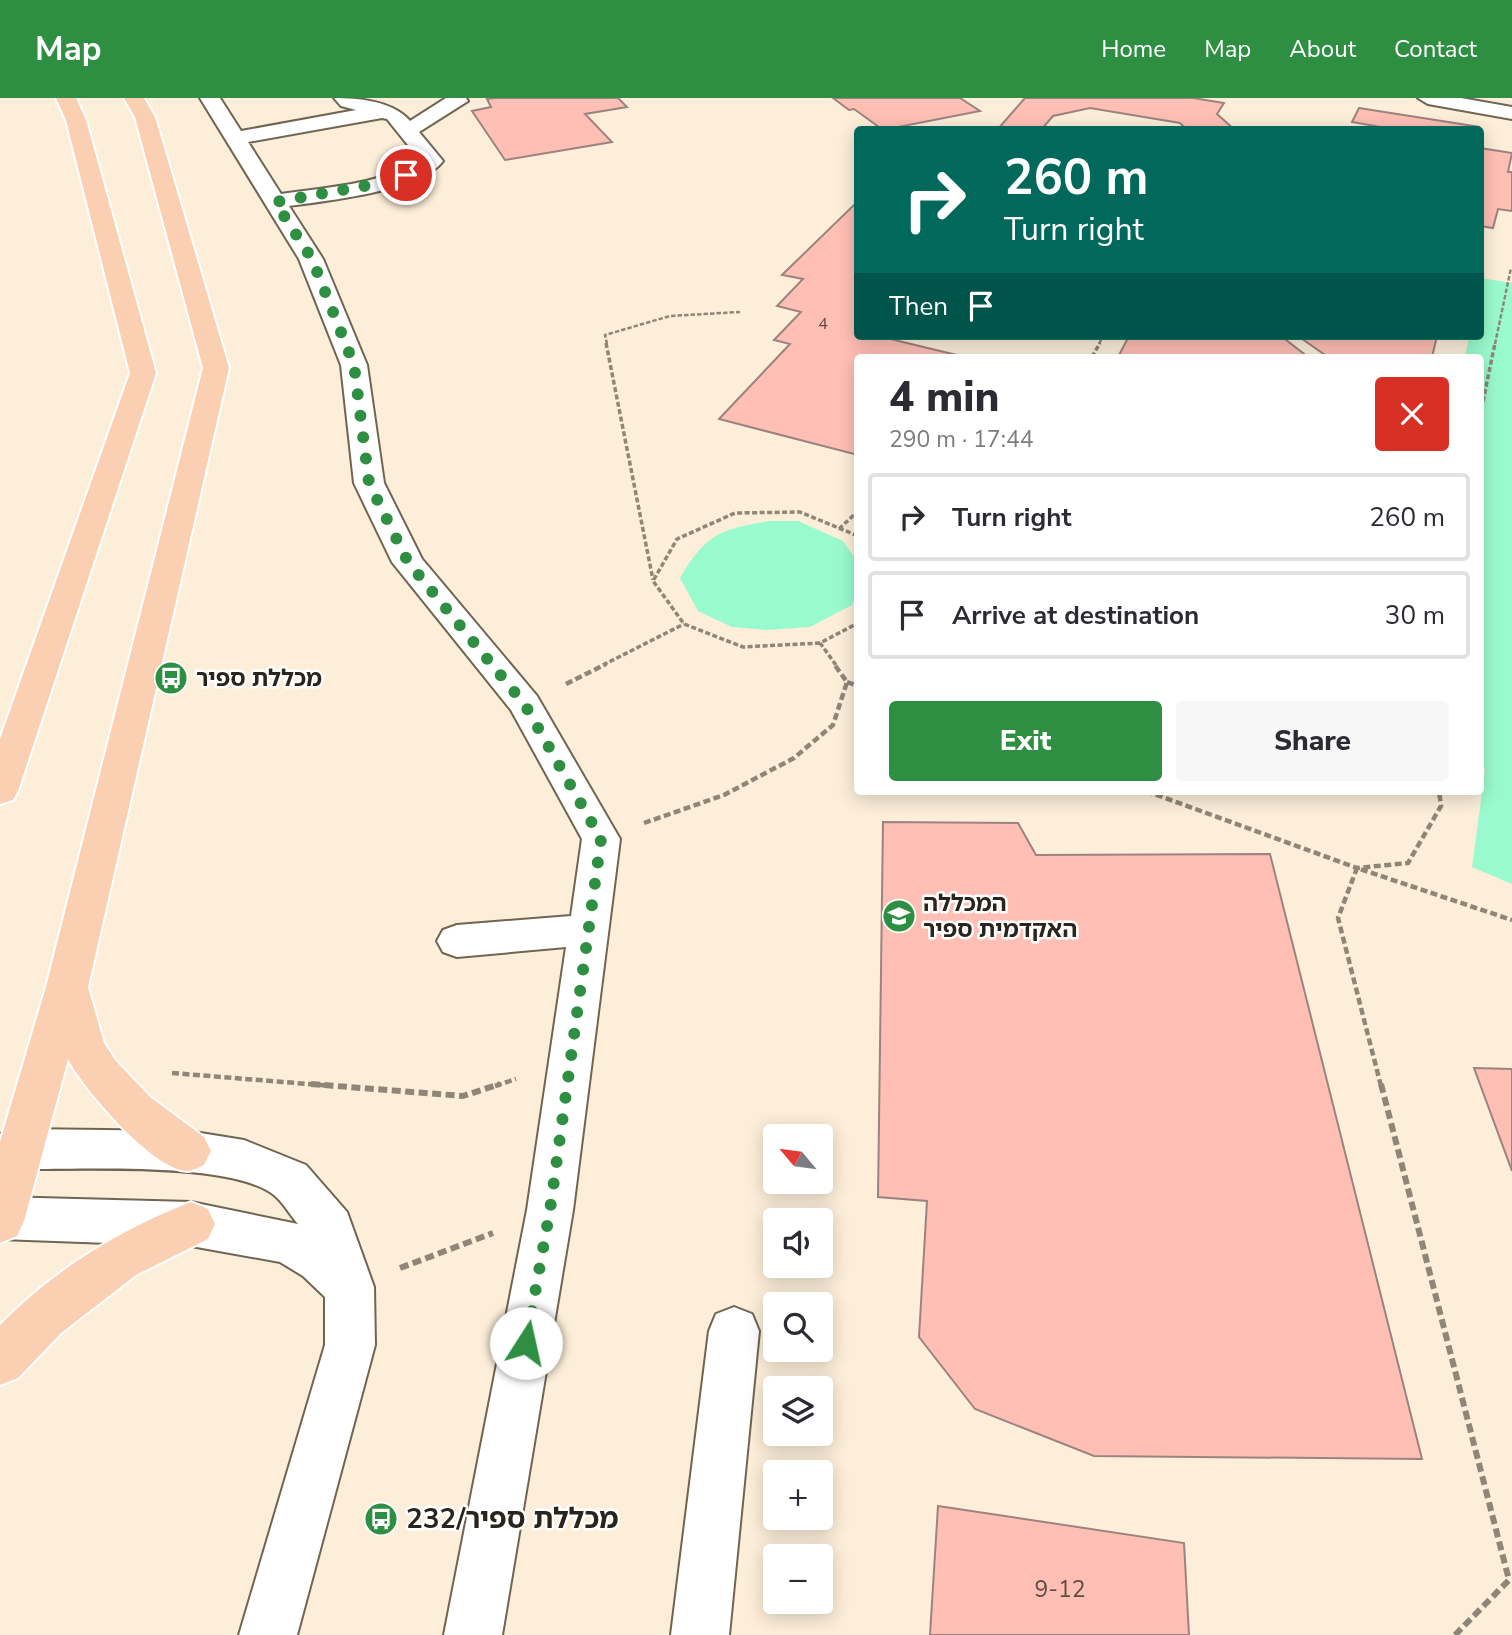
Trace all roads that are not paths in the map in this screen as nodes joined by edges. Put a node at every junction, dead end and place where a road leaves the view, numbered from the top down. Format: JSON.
{"nodes":[{"id":1,"x":66,"y":98,"type":"edge"},
{"id":2,"x":134,"y":98,"type":"edge"},
{"id":3,"x":210,"y":98,"type":"edge"},
{"id":4,"x":456,"y":98,"type":"edge"},
{"id":5,"x":1428,"y":98,"type":"edge"},
{"id":6,"x":348,"y":99,"type":"edge"},
{"id":7,"x":383,"y":112,"type":"junction"},
{"id":8,"x":1512,"y":113,"type":"edge"},
{"id":9,"x":407,"y":131,"type":"junction"},
{"id":10,"x":235,"y":138,"type":"junction"},
{"id":11,"x":275,"y":202,"type":"junction"},
{"id":12,"x":0,"y":791,"type":"edge"},
{"id":13,"x":589,"y":930,"type":"junction"},
{"id":14,"x":457,"y":941,"type":"dead end"},
{"id":15,"x":67,"y":987,"type":"junction"},
{"id":16,"x":188,"y":1151,"type":"junction"},
{"id":17,"x":10,"y":1152,"type":"edge"},
{"id":18,"x":0,"y":1219,"type":"edge"},
{"id":19,"x":191,"y":1224,"type":"junction"},
{"id":20,"x":350,"y":1287,"type":"junction"},
{"id":21,"x":734,"y":1331,"type":"dead end"},
{"id":22,"x":0,"y":1360,"type":"edge"},
{"id":23,"x":268,"y":1635,"type":"edge"},
{"id":24,"x":472,"y":1635,"type":"edge"},
{"id":25,"x":700,"y":1635,"type":"edge"}],
"edges":[{"from":1,"to":12,"type":"main road"},
{"from":2,"to":15,"type":"main road"},
{"from":3,"to":10,"type":"street"},
{"from":4,"to":9,"type":"street"},
{"from":5,"to":8,"type":"street"},
{"from":6,"to":7,"type":"street"},
{"from":7,"to":9,"type":"street"},
{"from":7,"to":10,"type":"street"},
{"from":9,"to":11,"type":"street"},
{"from":10,"to":11,"type":"street"},
{"from":11,"to":13,"type":"street"},
{"from":13,"to":14,"type":"street"},
{"from":13,"to":24,"type":"street"},
{"from":15,"to":16,"type":"main road"},
{"from":15,"to":17,"type":"main road"},
{"from":16,"to":17,"type":"street"},
{"from":16,"to":20,"type":"street"},
{"from":17,"to":18,"type":"main road"},
{"from":18,"to":19,"type":"street"},
{"from":19,"to":20,"type":"street"},
{"from":19,"to":22,"type":"main road"},
{"from":20,"to":23,"type":"street"},
{"from":21,"to":25,"type":"street"}]}
